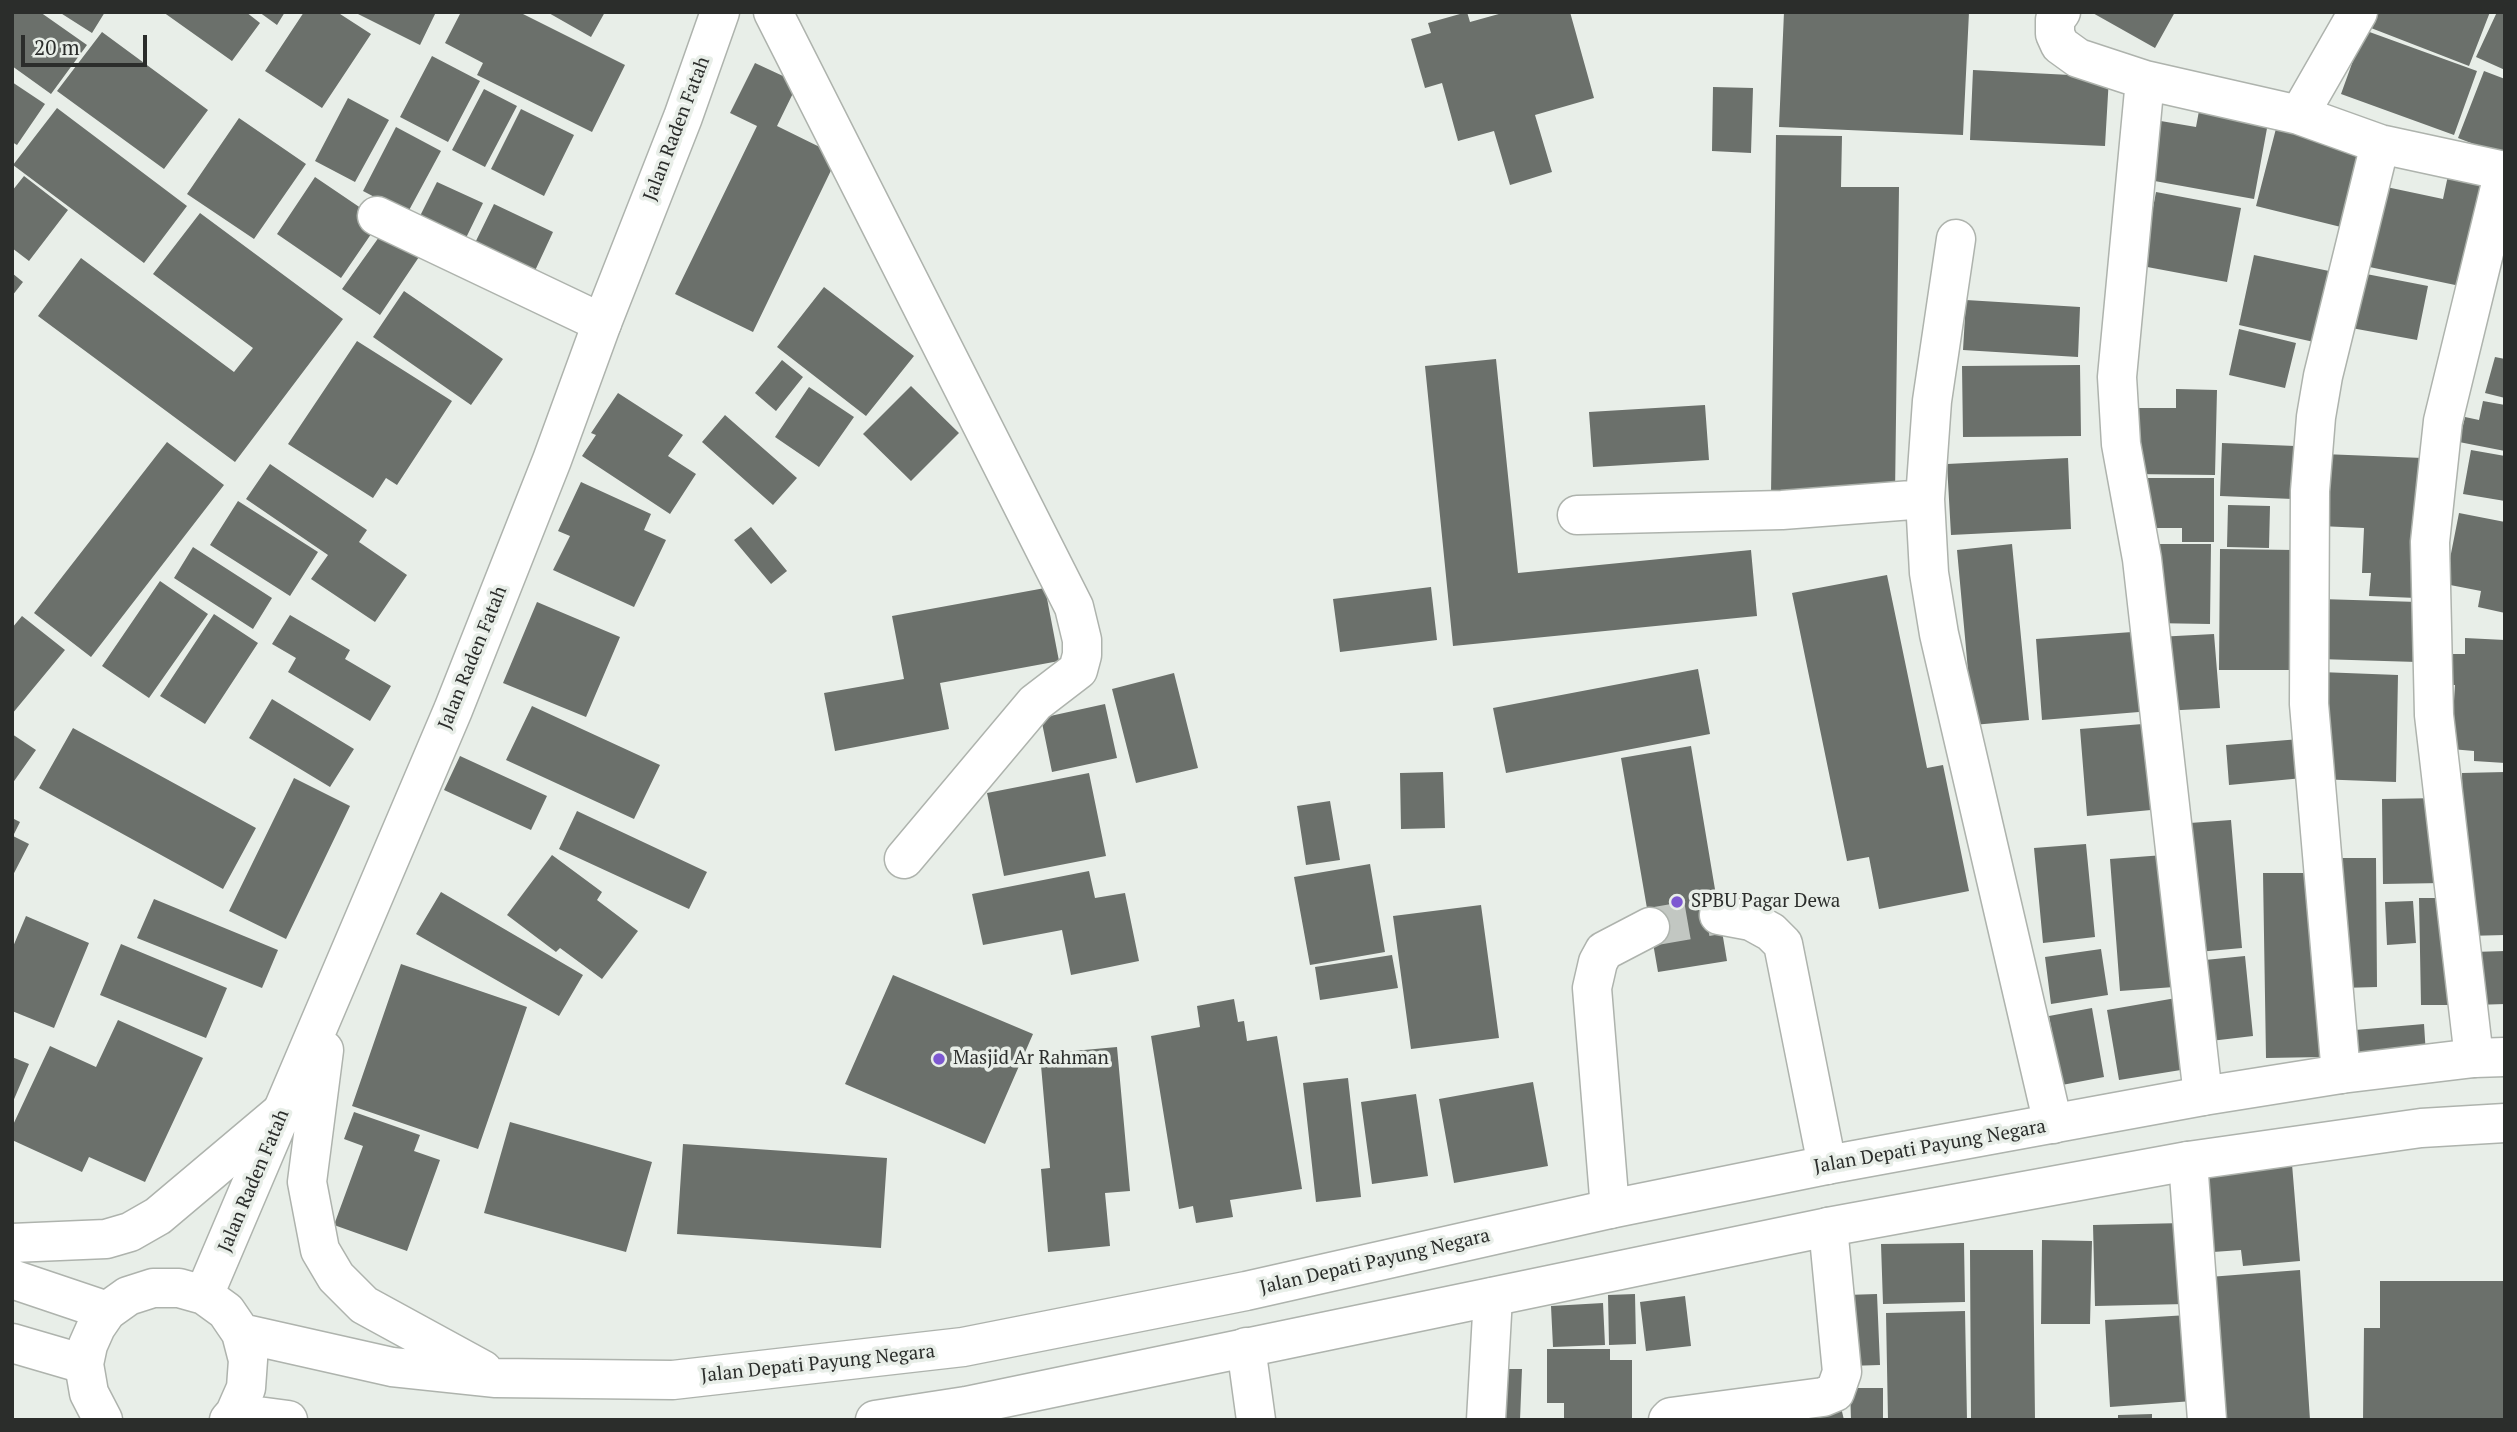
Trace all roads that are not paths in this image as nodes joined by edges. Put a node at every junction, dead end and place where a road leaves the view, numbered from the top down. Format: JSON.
{"nodes":[{"id":1,"x":720,"y":12,"type":"edge"},
{"id":2,"x":773,"y":12,"type":"edge"},
{"id":3,"x":2061,"y":12,"type":"edge"},
{"id":4,"x":2358,"y":12,"type":"edge"},
{"id":5,"x":2145,"y":80,"type":"junction"},
{"id":6,"x":2299,"y":115,"type":"junction"},
{"id":7,"x":2380,"y":144,"type":"junction"},
{"id":8,"x":2504,"y":171,"type":"edge"},
{"id":9,"x":377,"y":216,"type":"dead end"},
{"id":10,"x":1956,"y":239,"type":"dead end"},
{"id":11,"x":602,"y":323,"type":"junction"},
{"id":12,"x":1925,"y":499,"type":"junction"},
{"id":13,"x":1577,"y":515,"type":"dead end"},
{"id":14,"x":904,"y":859,"type":"dead end"},
{"id":15,"x":1719,"y":915,"type":"tunnel mouth"},
{"id":16,"x":1650,"y":928,"type":"tunnel mouth"},
{"id":17,"x":330,"y":1003,"type":"junction"},
{"id":18,"x":2490,"y":1058,"type":"edge"},
{"id":19,"x":2341,"y":1074,"type":"junction"},
{"id":20,"x":2203,"y":1097,"type":"junction"},
{"id":21,"x":285,"y":1109,"type":"junction"},
{"id":22,"x":2505,"y":1123,"type":"edge"},
{"id":23,"x":2053,"y":1124,"type":"junction"},
{"id":24,"x":2188,"y":1161,"type":"junction"},
{"id":25,"x":1827,"y":1165,"type":"junction"},
{"id":26,"x":1610,"y":1209,"type":"junction"},
{"id":27,"x":1828,"y":1227,"type":"junction"},
{"id":28,"x":12,"y":1242,"type":"edge"},
{"id":29,"x":12,"y":1279,"type":"edge"},
{"id":30,"x":204,"y":1295,"type":"junction"},
{"id":31,"x":1493,"y":1297,"type":"junction"},
{"id":32,"x":107,"y":1311,"type":"junction"},
{"id":33,"x":241,"y":1334,"type":"junction"},
{"id":34,"x":12,"y":1343,"type":"edge"},
{"id":35,"x":1246,"y":1347,"type":"junction"},
{"id":36,"x":84,"y":1364,"type":"junction"},
{"id":37,"x":496,"y":1378,"type":"junction"},
{"id":38,"x":965,"y":1413,"type":"edge"},
{"id":39,"x":232,"y":1416,"type":"edge"},
{"id":40,"x":103,"y":1420,"type":"edge"},
{"id":41,"x":288,"y":1420,"type":"edge"},
{"id":42,"x":875,"y":1420,"type":"edge"},
{"id":43,"x":1256,"y":1420,"type":"edge"},
{"id":44,"x":1486,"y":1420,"type":"edge"},
{"id":45,"x":1668,"y":1420,"type":"edge"},
{"id":46,"x":2207,"y":1420,"type":"edge"}],
"edges":[{"from":1,"to":11,"type":"main road","name":"Jalan Raden Fatah"},
{"from":2,"to":14,"type":"main road"},
{"from":3,"to":5,"type":"main road"},
{"from":4,"to":6,"type":"main road"},
{"from":5,"to":6,"type":"main road"},
{"from":5,"to":20,"type":"main road"},
{"from":6,"to":7,"type":"main road"},
{"from":7,"to":8,"type":"main road"},
{"from":7,"to":19,"type":"main road"},
{"from":8,"to":18,"type":"main road"},
{"from":9,"to":11,"type":"main road"},
{"from":10,"to":12,"type":"main road"},
{"from":11,"to":17,"type":"main road","name":"Jalan Raden Fatah"},
{"from":12,"to":13,"type":"main road"},
{"from":12,"to":23,"type":"main road"},
{"from":15,"to":25,"type":"main road"},
{"from":16,"to":26,"type":"main road"},
{"from":17,"to":21,"type":"main road","name":"Jalan Raden Fatah"},
{"from":17,"to":37,"type":"main road"},
{"from":18,"to":19,"type":"main road","name":"Jalan Depati Payung Negara"},
{"from":19,"to":20,"type":"main road","name":"Jalan Depati Payung Negara"},
{"from":20,"to":23,"type":"main road","name":"Jalan Depati Payung Negara"},
{"from":21,"to":28,"type":"main road"},
{"from":21,"to":30,"type":"main road","name":"Jalan Raden Fatah"},
{"from":22,"to":24,"type":"main road"},
{"from":23,"to":25,"type":"main road","name":"Jalan Depati Payung Negara"},
{"from":24,"to":27,"type":"main road"},
{"from":24,"to":46,"type":"main road"},
{"from":25,"to":26,"type":"main road","name":"Jalan Depati Payung Negara"},
{"from":26,"to":37,"type":"main road","name":"Jalan Depati Payung Negara"},
{"from":27,"to":31,"type":"main road"},
{"from":27,"to":45,"type":"main road"},
{"from":29,"to":32,"type":"main road"},
{"from":30,"to":32,"type":"main road"},
{"from":30,"to":33,"type":"main road"},
{"from":31,"to":35,"type":"main road"},
{"from":31,"to":44,"type":"main road"},
{"from":32,"to":36,"type":"main road"},
{"from":33,"to":37,"type":"main road","name":"Jalan Depati Payung Negara"},
{"from":33,"to":39,"type":"main road"},
{"from":34,"to":36,"type":"main road"},
{"from":35,"to":38,"type":"main road"},
{"from":35,"to":43,"type":"main road"},
{"from":36,"to":40,"type":"main road"},
{"from":38,"to":42,"type":"main road"},
{"from":39,"to":41,"type":"main road"}]}
